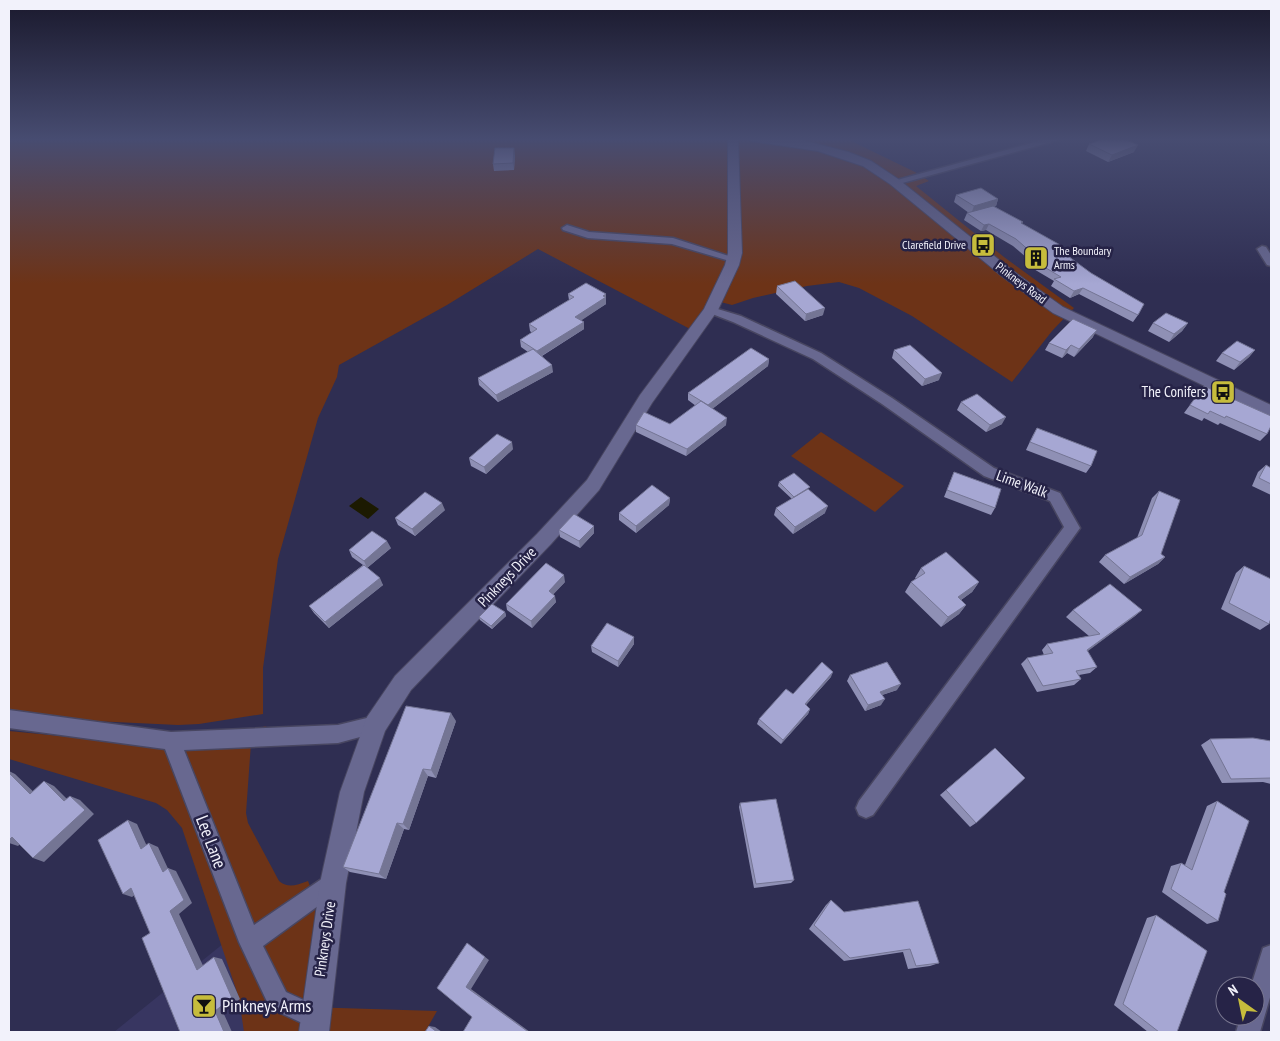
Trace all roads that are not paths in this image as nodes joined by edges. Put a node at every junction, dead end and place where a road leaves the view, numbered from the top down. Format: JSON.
{"nodes":[{"id":1,"x":733,"y":187,"type":"edge"},
{"id":2,"x":902,"y":187,"type":"edge"},
{"id":3,"x":567,"y":228,"type":"dead end"},
{"id":4,"x":1262,"y":249,"type":"dead end"},
{"id":5,"x":733,"y":259,"type":"junction"},
{"id":6,"x":1271,"y":261,"type":"edge"},
{"id":7,"x":711,"y":310,"type":"junction"},
{"id":8,"x":1271,"y":412,"type":"edge"},
{"id":9,"x":9,"y":719,"type":"edge"},
{"id":10,"x":375,"y":725,"type":"junction"},
{"id":11,"x":171,"y":741,"type":"junction"},
{"id":12,"x":866,"y":808,"type":"dead end"},
{"id":13,"x":333,"y":883,"type":"junction"},
{"id":14,"x":250,"y":942,"type":"junction"},
{"id":15,"x":1271,"y":956,"type":"edge"},
{"id":16,"x":1265,"y":976,"type":"edge"},
{"id":17,"x":314,"y":1024,"type":"edge"}],
"edges":[{"from":1,"to":5,"type":"street","name":"Pinkneys Drive"},
{"from":2,"to":8,"type":"street","name":"Pinkneys Road"},
{"from":3,"to":5,"type":"street"},
{"from":4,"to":6,"type":"street"},
{"from":5,"to":7,"type":"street","name":"Pinkneys Drive"},
{"from":7,"to":10,"type":"street","name":"Pinkneys Drive"},
{"from":7,"to":12,"type":"street","name":"Lime Walk"},
{"from":9,"to":11,"type":"street"},
{"from":10,"to":11,"type":"street"},
{"from":10,"to":13,"type":"street","name":"Pinkneys Drive"},
{"from":11,"to":14,"type":"street","name":"Lee Lane"},
{"from":13,"to":14,"type":"street"},
{"from":13,"to":17,"type":"street","name":"Pinkneys Drive"},
{"from":14,"to":17,"type":"street","name":"Lee Lane"},
{"from":15,"to":16,"type":"street"}]}
